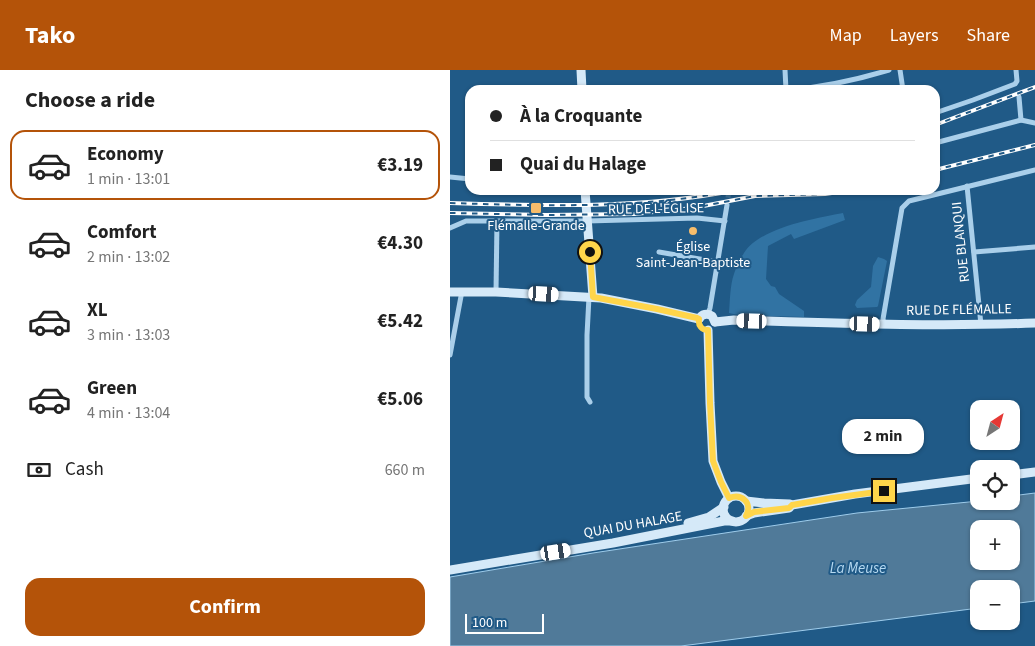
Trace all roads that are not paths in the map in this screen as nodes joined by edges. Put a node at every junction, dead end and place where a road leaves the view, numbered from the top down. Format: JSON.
{"nodes":[{"id":1,"x":581,"y":70,"type":"edge"},
{"id":2,"x":785,"y":70,"type":"edge"},
{"id":3,"x":889,"y":70,"type":"edge"},
{"id":4,"x":900,"y":70,"type":"edge"},
{"id":5,"x":1016,"y":70,"type":"edge"},
{"id":6,"x":582,"y":85,"type":"edge"},
{"id":7,"x":786,"y":85,"type":"edge"},
{"id":8,"x":826,"y":85,"type":"edge"},
{"id":9,"x":902,"y":85,"type":"edge"},
{"id":10,"x":1019,"y":98,"type":"dead end"},
{"id":11,"x":940,"y":111,"type":"edge"},
{"id":12,"x":1021,"y":120,"type":"junction"},
{"id":13,"x":1035,"y":123,"type":"edge"},
{"id":14,"x":940,"y":142,"type":"edge"},
{"id":15,"x":1035,"y":170,"type":"edge"},
{"id":16,"x":450,"y":177,"type":"edge"},
{"id":17,"x":465,"y":178,"type":"edge"},
{"id":18,"x":967,"y":186,"type":"junction"},
{"id":19,"x":940,"y":193,"type":"edge"},
{"id":20,"x":585,"y":195,"type":"edge"},
{"id":21,"x":932,"y":195,"type":"edge"},
{"id":22,"x":727,"y":204,"type":"tunnel mouth"},
{"id":23,"x":497,"y":221,"type":"junction"},
{"id":24,"x":587,"y":221,"type":"junction"},
{"id":25,"x":725,"y":221,"type":"junction"},
{"id":26,"x":450,"y":228,"type":"edge"},
{"id":27,"x":1035,"y":247,"type":"edge"},
{"id":28,"x":659,"y":252,"type":"dead end"},
{"id":29,"x":974,"y":252,"type":"junction"},
{"id":30,"x":717,"y":262,"type":"junction"},
{"id":31,"x":450,"y":289,"type":"edge"},
{"id":32,"x":462,"y":291,"type":"junction"},
{"id":33,"x":496,"y":292,"type":"junction"},
{"id":34,"x":591,"y":297,"type":"junction"},
{"id":35,"x":708,"y":314,"type":"junction"},
{"id":36,"x":699,"y":319,"type":"junction"},
{"id":37,"x":715,"y":322,"type":"junction"},
{"id":38,"x":1035,"y":323,"type":"edge"},
{"id":39,"x":884,"y":325,"type":"junction"},
{"id":40,"x":980,"y":325,"type":"junction"},
{"id":41,"x":708,"y":330,"type":"junction"},
{"id":42,"x":450,"y":355,"type":"edge"},
{"id":43,"x":590,"y":402,"type":"dead end"},
{"id":44,"x":1035,"y":472,"type":"edge"},
{"id":45,"x":1020,"y":473,"type":"edge"},
{"id":46,"x":970,"y":479,"type":"edge"},
{"id":47,"x":729,"y":498,"type":"junction"},
{"id":48,"x":746,"y":501,"type":"junction"},
{"id":49,"x":792,"y":505,"type":"junction"},
{"id":50,"x":724,"y":507,"type":"junction"},
{"id":51,"x":746,"y":516,"type":"junction"},
{"id":52,"x":732,"y":521,"type":"junction"},
{"id":53,"x":450,"y":564,"type":"edge"},
{"id":54,"x":450,"y":570,"type":"edge"}],
"edges":[{"from":1,"to":6,"type":"main road"},
{"from":2,"to":7,"type":"street"},
{"from":3,"to":8,"type":"street"},
{"from":4,"to":9,"type":"street"},
{"from":5,"to":11,"type":"street"},
{"from":10,"to":12,"type":"street"},
{"from":12,"to":13,"type":"street"},
{"from":12,"to":14,"type":"street"},
{"from":15,"to":18,"type":"street"},
{"from":16,"to":17,"type":"street"},
{"from":18,"to":19,"type":"street"},
{"from":18,"to":29,"type":"street","name":"RUE BLANQUI"},
{"from":20,"to":24,"type":"main road"},
{"from":21,"to":39,"type":"street"},
{"from":22,"to":25,"type":"street"},
{"from":23,"to":24,"type":"street","name":"RUE DE L'ÉGLISE"},
{"from":23,"to":26,"type":"street","name":"RUE DE L'ÉGLISE"},
{"from":23,"to":33,"type":"street"},
{"from":24,"to":25,"type":"street","name":"RUE DE L'ÉGLISE"},
{"from":24,"to":34,"type":"main road"},
{"from":25,"to":30,"type":"street"},
{"from":27,"to":29,"type":"street"},
{"from":28,"to":30,"type":"street"},
{"from":29,"to":40,"type":"street","name":"RUE BLANQUI"},
{"from":30,"to":35,"type":"street"},
{"from":31,"to":32,"type":"main road"},
{"from":32,"to":33,"type":"main road"},
{"from":32,"to":42,"type":"street"},
{"from":33,"to":34,"type":"main road"},
{"from":34,"to":36,"type":"main road"},
{"from":34,"to":43,"type":"street"},
{"from":35,"to":36,"type":"main road"},
{"from":35,"to":37,"type":"main road"},
{"from":36,"to":41,"type":"main road"},
{"from":37,"to":39,"type":"main road","name":"RUE DE FLÉMALLE"},
{"from":37,"to":41,"type":"main road"},
{"from":38,"to":40,"type":"main road","name":"RUE DE FLÉMALLE"},
{"from":39,"to":40,"type":"main road","name":"RUE DE FLÉMALLE"},
{"from":41,"to":47,"type":"main road"},
{"from":44,"to":45,"type":"main road"},
{"from":46,"to":49,"type":"main road","name":"QUAI DU HALAGE"},
{"from":47,"to":48,"type":"main road","name":"QUAI DU HALAGE"},
{"from":47,"to":50,"type":"main road"},
{"from":48,"to":49,"type":"main road","name":"QUAI DU HALAGE"},
{"from":48,"to":51,"type":"main road"},
{"from":49,"to":51,"type":"main road","name":"QUAI DU HALAGE"},
{"from":50,"to":52,"type":"main road"},
{"from":50,"to":53,"type":"main road","name":"QUAI DU HALAGE"},
{"from":51,"to":52,"type":"main road","name":"QUAI DU HALAGE"},
{"from":52,"to":54,"type":"main road","name":"QUAI DU HALAGE"}]}
